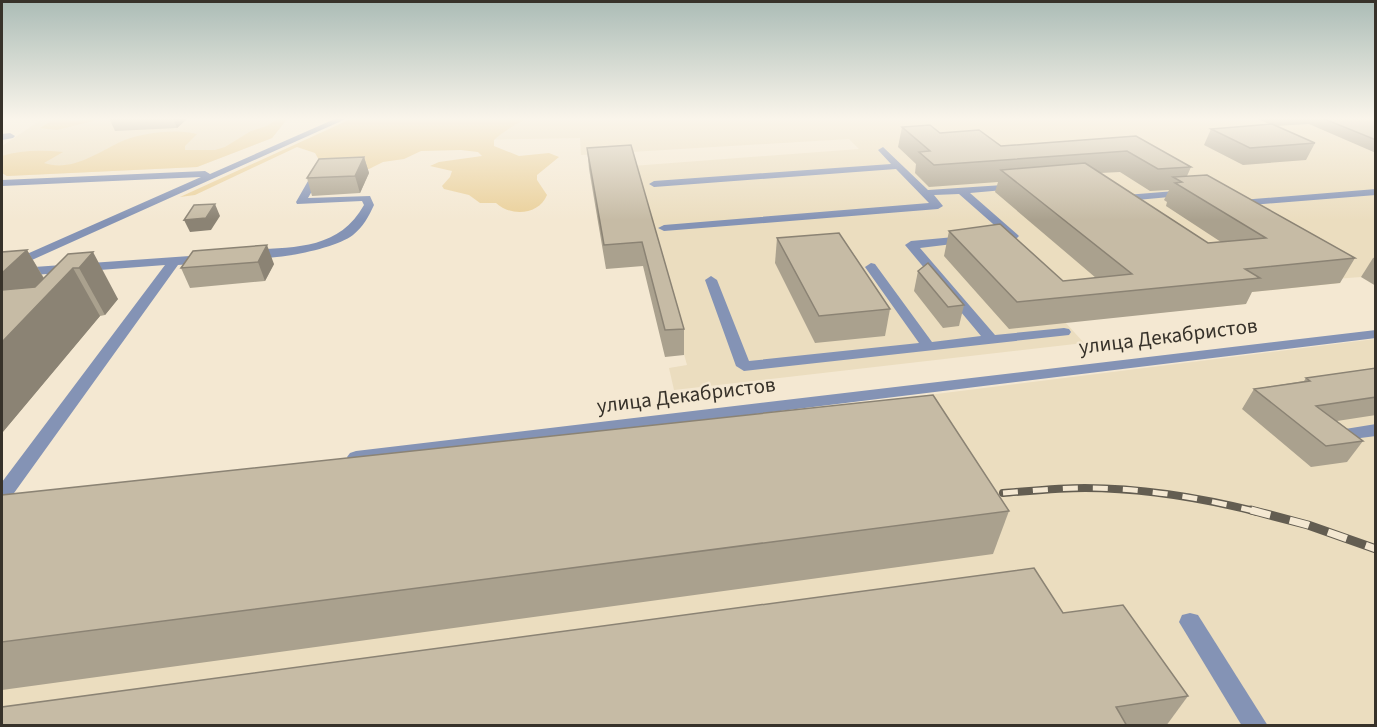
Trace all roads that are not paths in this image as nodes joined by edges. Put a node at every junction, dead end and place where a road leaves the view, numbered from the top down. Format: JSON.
{"nodes":[{"id":1,"x":266,"y":152,"type":"edge"},
{"id":2,"x":885,"y":152,"type":"edge"},
{"id":3,"x":898,"y":166,"type":"junction"},
{"id":4,"x":215,"y":174,"type":"junction"},
{"id":5,"x":317,"y":174,"type":"edge"},
{"id":6,"x":2,"y":183,"type":"edge"},
{"id":7,"x":654,"y":184,"type":"dead end"},
{"id":8,"x":1029,"y":184,"type":"edge"},
{"id":9,"x":961,"y":190,"type":"junction"},
{"id":10,"x":1376,"y":192,"type":"edge"},
{"id":11,"x":925,"y":193,"type":"junction"},
{"id":12,"x":1195,"y":193,"type":"edge"},
{"id":13,"x":1229,"y":197,"type":"edge"},
{"id":14,"x":1146,"y":212,"type":"edge"},
{"id":15,"x":664,"y":228,"type":"dead end"},
{"id":16,"x":241,"y":255,"type":"edge"},
{"id":17,"x":219,"y":257,"type":"edge"},
{"id":18,"x":174,"y":262,"type":"junction"},
{"id":19,"x":6,"y":267,"type":"edge"},
{"id":20,"x":871,"y":267,"type":"dead end"},
{"id":21,"x":711,"y":280,"type":"dead end"},
{"id":22,"x":1065,"y":332,"type":"dead end"},
{"id":23,"x":1376,"y":334,"type":"edge"},
{"id":24,"x":992,"y":340,"type":"junction"},
{"id":25,"x":929,"y":347,"type":"junction"},
{"id":26,"x":1376,"y":430,"type":"edge"},
{"id":27,"x":1345,"y":434,"type":"edge"},
{"id":28,"x":337,"y":459,"type":"edge"},
{"id":29,"x":2,"y":495,"type":"edge"},
{"id":30,"x":25,"y":498,"type":"edge"},
{"id":31,"x":2,"y":501,"type":"edge"},
{"id":32,"x":1190,"y":622,"type":"dead end"},
{"id":33,"x":1256,"y":726,"type":"edge"}],
"edges":[{"from":1,"to":4,"type":"street"},
{"from":2,"to":3,"type":"street"},
{"from":3,"to":7,"type":"street"},
{"from":3,"to":11,"type":"street"},
{"from":4,"to":6,"type":"street"},
{"from":4,"to":19,"type":"street"},
{"from":5,"to":16,"type":"street"},
{"from":8,"to":9,"type":"street"},
{"from":9,"to":11,"type":"street"},
{"from":9,"to":24,"type":"street"},
{"from":10,"to":13,"type":"street"},
{"from":11,"to":15,"type":"street"},
{"from":12,"to":14,"type":"street"},
{"from":17,"to":18,"type":"street"},
{"from":18,"to":19,"type":"street"},
{"from":18,"to":29,"type":"street"},
{"from":20,"to":25,"type":"street"},
{"from":21,"to":25,"type":"street"},
{"from":22,"to":24,"type":"street"},
{"from":23,"to":28,"type":"street","name":"улица Декабристов"},
{"from":24,"to":25,"type":"street"},
{"from":26,"to":27,"type":"street"},
{"from":30,"to":31,"type":"street"},
{"from":32,"to":33,"type":"street"}]}
